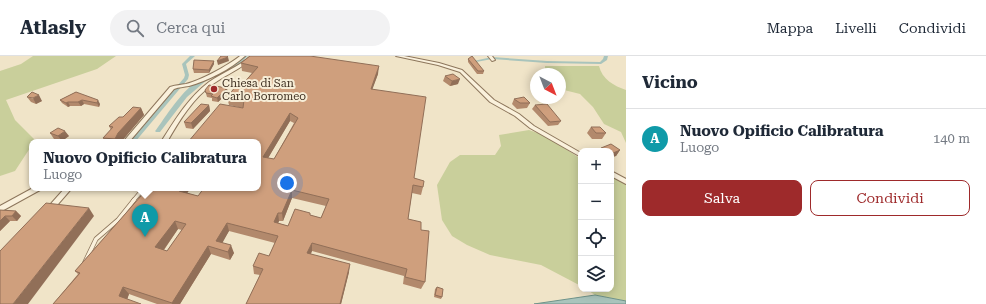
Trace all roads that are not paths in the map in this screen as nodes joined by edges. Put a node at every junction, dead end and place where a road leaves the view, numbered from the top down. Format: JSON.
{"nodes":[{"id":1,"x":243,"y":56,"type":"edge"},
{"id":2,"x":253,"y":56,"type":"edge"},
{"id":3,"x":398,"y":56,"type":"edge"},
{"id":4,"x":129,"y":139,"type":"edge"},
{"id":5,"x":166,"y":139,"type":"edge"},
{"id":6,"x":578,"y":154,"type":"edge"},
{"id":7,"x":614,"y":175,"type":"edge"},
{"id":8,"x":626,"y":182,"type":"edge"},
{"id":9,"x":33,"y":191,"type":"edge"},
{"id":10,"x":66,"y":191,"type":"edge"},
{"id":11,"x":142,"y":191,"type":"edge"},
{"id":12,"x":0,"y":209,"type":"edge"},
{"id":13,"x":45,"y":214,"type":"edge"},
{"id":14,"x":83,"y":265,"type":"edge"}],
"edges":[{"from":1,"to":4,"type":"street"},
{"from":2,"to":5,"type":"street"},
{"from":3,"to":6,"type":"street"},
{"from":7,"to":8,"type":"street"},
{"from":9,"to":12,"type":"street"},
{"from":10,"to":13,"type":"street"},
{"from":11,"to":14,"type":"lane"}]}
